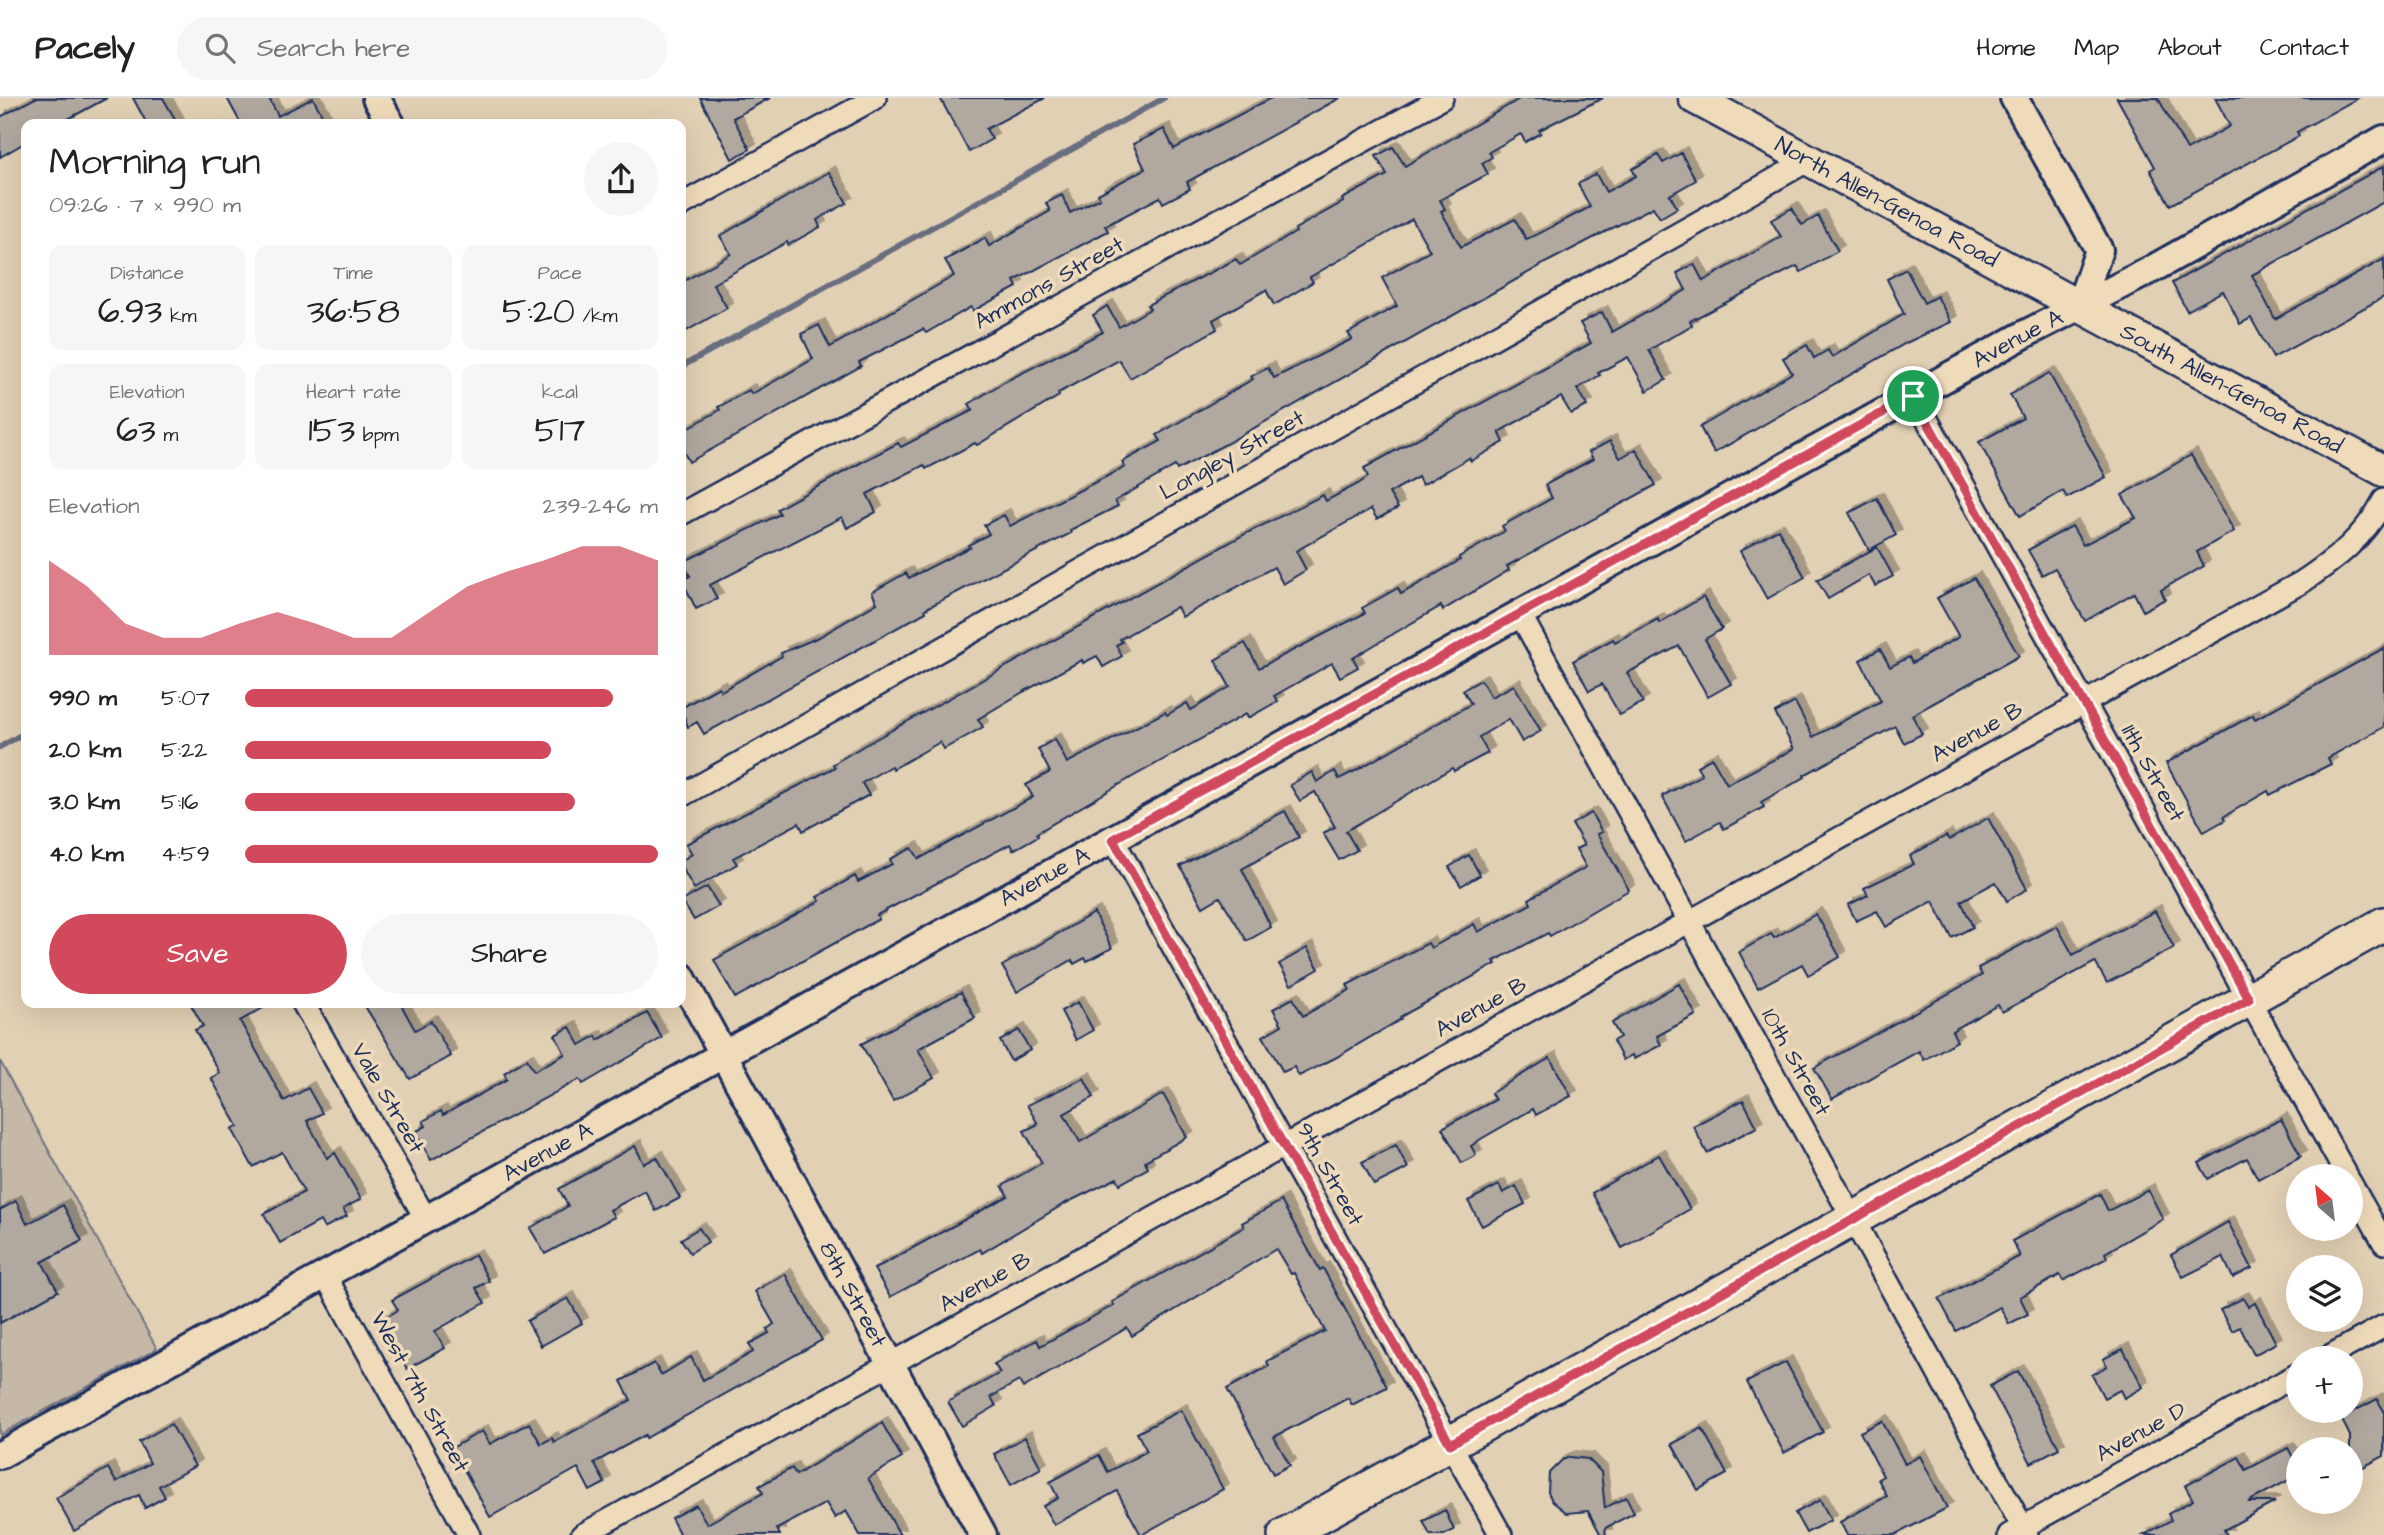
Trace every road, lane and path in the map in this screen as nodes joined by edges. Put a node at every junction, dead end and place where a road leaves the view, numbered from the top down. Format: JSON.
{"nodes":[{"id":1,"x":376,"y":98,"type":"edge"},
{"id":2,"x":875,"y":98,"type":"edge"},
{"id":3,"x":1442,"y":98,"type":"edge"},
{"id":4,"x":1694,"y":98,"type":"edge"},
{"id":5,"x":2014,"y":98,"type":"edge"},
{"id":6,"x":388,"y":119,"type":"edge"},
{"id":7,"x":2384,"y":139,"type":"edge"},
{"id":8,"x":1809,"y":160,"type":"junction"},
{"id":9,"x":686,"y":202,"type":"edge"},
{"id":10,"x":2079,"y":307,"type":"junction"},
{"id":11,"x":1913,"y":396,"type":"junction"},
{"id":12,"x":2384,"y":471,"type":"edge"},
{"id":13,"x":2384,"y":500,"type":"edge"},
{"id":14,"x":686,"y":511,"type":"edge"},
{"id":15,"x":1520,"y":614,"type":"junction"},
{"id":16,"x":2084,"y":703,"type":"junction"},
{"id":17,"x":686,"y":793,"type":"edge"},
{"id":18,"x":1113,"y":839,"type":"junction"},
{"id":19,"x":1689,"y":922,"type":"junction"},
{"id":20,"x":2384,"y":924,"type":"edge"},
{"id":21,"x":686,"y":985,"type":"edge"},
{"id":22,"x":2249,"y":999,"type":"junction"},
{"id":23,"x":306,"y":1008,"type":"edge"},
{"id":24,"x":724,"y":1054,"type":"junction"},
{"id":25,"x":1284,"y":1146,"type":"junction"},
{"id":26,"x":2340,"y":1164,"type":"edge"},
{"id":27,"x":2363,"y":1205,"type":"edge"},
{"id":28,"x":426,"y":1219,"type":"junction"},
{"id":29,"x":1853,"y":1219,"type":"junction"},
{"id":30,"x":2384,"y":1243,"type":"edge"},
{"id":31,"x":325,"y":1275,"type":"junction"},
{"id":32,"x":2384,"y":1326,"type":"edge"},
{"id":33,"x":2348,"y":1346,"type":"edge"},
{"id":34,"x":889,"y":1365,"type":"junction"},
{"id":35,"x":2286,"y":1381,"type":"edge"},
{"id":36,"x":1450,"y":1444,"type":"junction"},
{"id":37,"x":0,"y":1455,"type":"edge"},
{"id":38,"x":2020,"y":1532,"type":"edge"},
{"id":39,"x":469,"y":1535,"type":"edge"},
{"id":40,"x":582,"y":1535,"type":"edge"},
{"id":41,"x":983,"y":1535,"type":"edge"},
{"id":42,"x":1285,"y":1535,"type":"edge"},
{"id":43,"x":1501,"y":1535,"type":"edge"}],
"edges":[{"from":1,"to":6,"type":"street"},
{"from":2,"to":9,"type":"street"},
{"from":3,"to":14,"type":"street","name":"Ammons Street"},
{"from":4,"to":8,"type":"main road","name":"North Allen-Genoa Road"},
{"from":5,"to":10,"type":"street"},
{"from":7,"to":10,"type":"street","name":"Avenue A"},
{"from":8,"to":10,"type":"main road","name":"North Allen-Genoa Road"},
{"from":8,"to":17,"type":"street","name":"Longley Street"},
{"from":10,"to":11,"type":"street","name":"Avenue A"},
{"from":10,"to":12,"type":"main road","name":"South Allen-Genoa Road"},
{"from":11,"to":15,"type":"street","name":"Avenue A"},
{"from":11,"to":16,"type":"street","name":"11th Street"},
{"from":13,"to":16,"type":"street","name":"Avenue B"},
{"from":15,"to":18,"type":"street","name":"Avenue A"},
{"from":15,"to":19,"type":"street","name":"10th Street"},
{"from":16,"to":19,"type":"street","name":"Avenue B"},
{"from":16,"to":22,"type":"street","name":"11th Street"},
{"from":18,"to":24,"type":"street","name":"Avenue A"},
{"from":18,"to":25,"type":"street","name":"9th Street"},
{"from":19,"to":25,"type":"street","name":"Avenue B"},
{"from":19,"to":29,"type":"street","name":"10th Street"},
{"from":20,"to":22,"type":"main road"},
{"from":21,"to":24,"type":"street","name":"8th Street"},
{"from":22,"to":26,"type":"street","name":"11th Street"},
{"from":22,"to":29,"type":"main road"},
{"from":23,"to":28,"type":"street","name":"Vale Street"},
{"from":24,"to":28,"type":"street","name":"Avenue A"},
{"from":24,"to":34,"type":"street","name":"8th Street"},
{"from":25,"to":34,"type":"street","name":"Avenue B"},
{"from":25,"to":36,"type":"street","name":"9th Street"},
{"from":27,"to":30,"type":"street"},
{"from":28,"to":31,"type":"street","name":"Avenue A"},
{"from":29,"to":36,"type":"main road"},
{"from":29,"to":38,"type":"street","name":"10th Street"},
{"from":31,"to":37,"type":"street","name":"Avenue A"},
{"from":31,"to":39,"type":"street","name":"West 7th Street"},
{"from":32,"to":33,"type":"street"},
{"from":34,"to":40,"type":"street","name":"Avenue B"},
{"from":34,"to":41,"type":"street","name":"8th Street"},
{"from":35,"to":38,"type":"street","name":"Avenue D"},
{"from":36,"to":42,"type":"main road"},
{"from":36,"to":43,"type":"street","name":"9th Street"}]}
